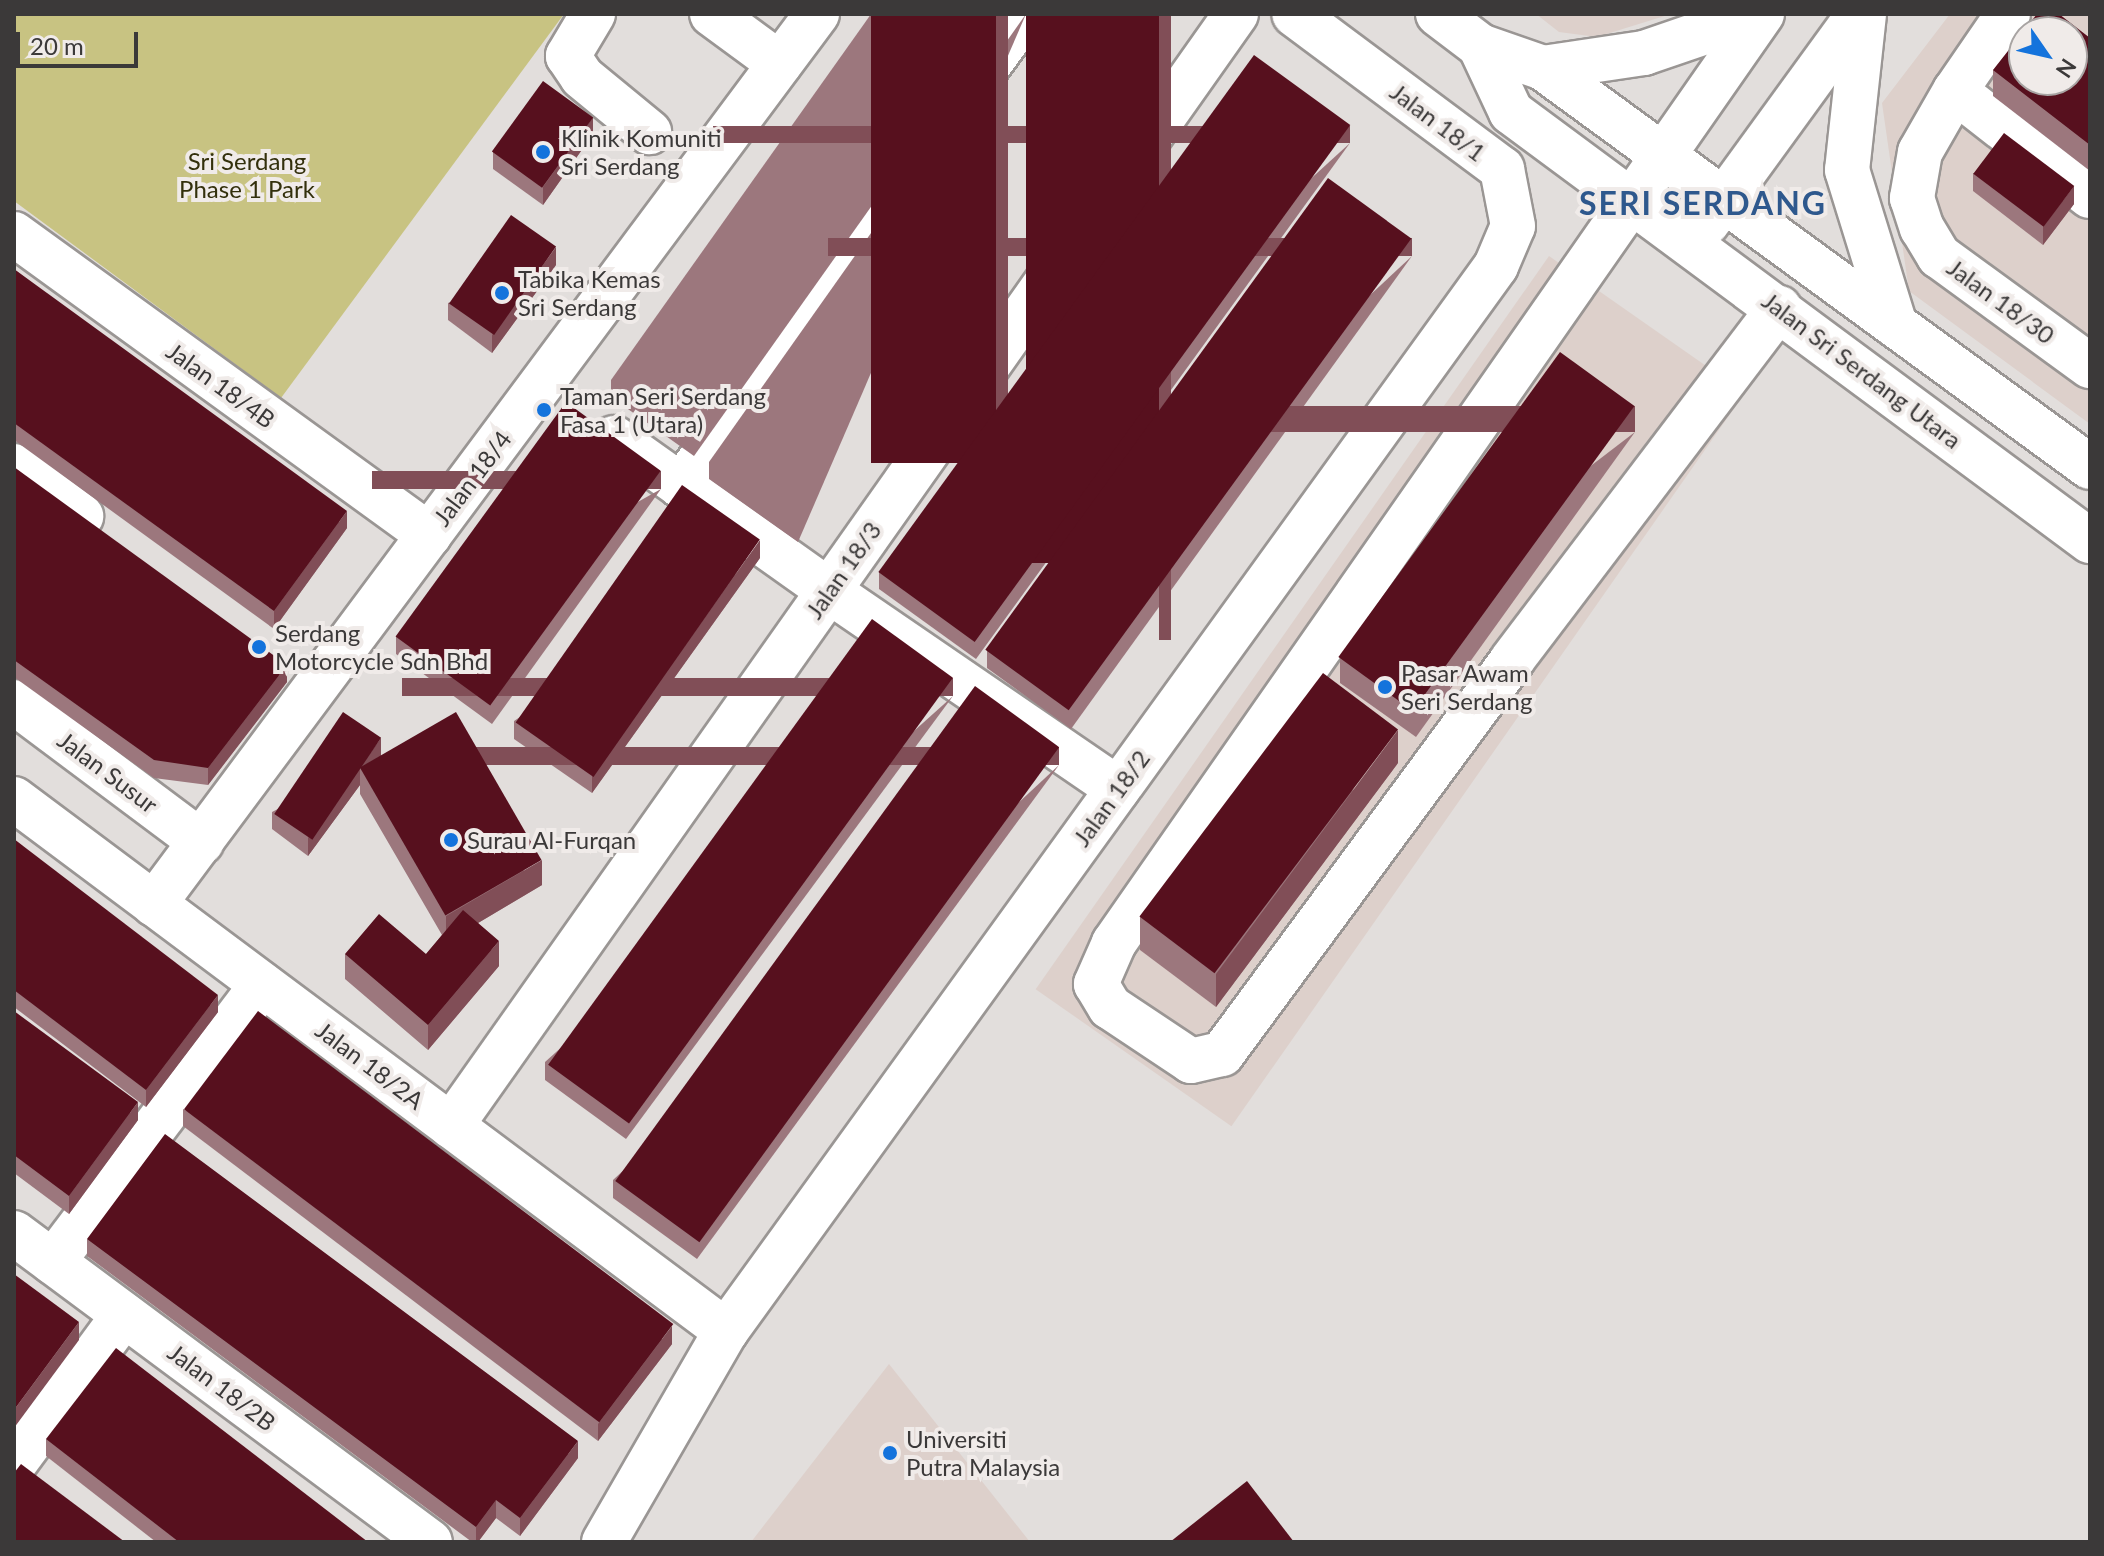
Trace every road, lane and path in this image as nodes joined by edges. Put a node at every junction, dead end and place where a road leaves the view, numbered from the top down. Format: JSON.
{"nodes":[{"id":1,"x":593,"y":14,"type":"edge"},
{"id":2,"x":712,"y":14,"type":"edge"},
{"id":3,"x":817,"y":14,"type":"edge"},
{"id":4,"x":1026,"y":14,"type":"edge"},
{"id":5,"x":1236,"y":14,"type":"edge"},
{"id":6,"x":1294,"y":14,"type":"edge"},
{"id":7,"x":1438,"y":14,"type":"edge"},
{"id":8,"x":1760,"y":14,"type":"edge"},
{"id":9,"x":1861,"y":14,"type":"edge"},
{"id":10,"x":2008,"y":14,"type":"edge"},
{"id":11,"x":1480,"y":46,"type":"junction"},
{"id":12,"x":780,"y":64,"type":"junction"},
{"id":13,"x":1543,"y":68,"type":"junction"},
{"id":14,"x":1955,"y":91,"type":"junction"},
{"id":15,"x":649,"y":132,"type":"dead end"},
{"id":16,"x":1663,"y":156,"type":"junction"},
{"id":17,"x":2090,"y":196,"type":"edge"},
{"id":18,"x":1632,"y":200,"type":"junction"},
{"id":19,"x":1724,"y":200,"type":"junction"},
{"id":20,"x":17,"y":242,"type":"edge"},
{"id":21,"x":1692,"y":244,"type":"junction"},
{"id":22,"x":1496,"y":266,"type":"joint"},
{"id":23,"x":1779,"y":308,"type":"junction"},
{"id":24,"x":1895,"y":325,"type":"junction"},
{"id":25,"x":2090,"y":366,"type":"edge"},
{"id":26,"x":541,"y":385,"type":"junction"},
{"id":27,"x":14,"y":466,"type":"edge"},
{"id":28,"x":2090,"y":467,"type":"edge"},
{"id":29,"x":681,"y":486,"type":"junction"},
{"id":30,"x":429,"y":535,"type":"junction"},
{"id":31,"x":114,"y":541,"type":"edge"},
{"id":32,"x":2090,"y":541,"type":"edge"},
{"id":33,"x":829,"y":591,"type":"junction"},
{"id":34,"x":277,"y":661,"type":"edge"},
{"id":35,"x":315,"y":689,"type":"junction"},
{"id":36,"x":14,"y":702,"type":"edge"},
{"id":37,"x":1118,"y":789,"type":"junction"},
{"id":38,"x":14,"y":799,"type":"edge"},
{"id":39,"x":201,"y":842,"type":"junction"},
{"id":40,"x":154,"y":904,"type":"junction"},
{"id":41,"x":262,"y":985,"type":"junction"},
{"id":42,"x":451,"y":1126,"type":"junction"},
{"id":43,"x":14,"y":1233,"type":"edge"},
{"id":44,"x":53,"y":1262,"type":"junction"},
{"id":45,"x":124,"y":1315,"type":"junction"},
{"id":46,"x":726,"y":1331,"type":"junction"},
{"id":47,"x":14,"y":1464,"type":"edge"},
{"id":48,"x":430,"y":1542,"type":"edge"},
{"id":49,"x":604,"y":1542,"type":"edge"}],
"edges":[{"from":1,"to":15,"type":"street"},
{"from":2,"to":12,"type":"street"},
{"from":3,"to":12,"type":"street","name":"Jalan 18/4"},
{"from":4,"to":29,"type":"street"},
{"from":5,"to":33,"type":"street","name":"Jalan 18/3"},
{"from":6,"to":22,"type":"street","name":"Jalan 18/1"},
{"from":7,"to":11,"type":"street"},
{"from":8,"to":13,"type":"street"},
{"from":8,"to":16,"type":"street"},
{"from":9,"to":19,"type":"street"},
{"from":9,"to":24,"type":"street"},
{"from":10,"to":14,"type":"street","name":"Jalan 18/30"},
{"from":11,"to":13,"type":"street"},
{"from":11,"to":18,"type":"street","name":"Jalan Sri Serdang Utara"},
{"from":12,"to":26,"type":"street","name":"Jalan 18/4"},
{"from":13,"to":16,"type":"street"},
{"from":14,"to":17,"type":"street"},
{"from":14,"to":25,"type":"street","name":"Jalan 18/30"},
{"from":16,"to":18,"type":"street"},
{"from":16,"to":19,"type":"street"},
{"from":18,"to":21,"type":"street","name":"Jalan Sri Serdang Utara"},
{"from":18,"to":23,"type":"street"},
{"from":19,"to":21,"type":"street"},
{"from":19,"to":24,"type":"street"},
{"from":20,"to":30,"type":"street","name":"Jalan 18/4B"},
{"from":21,"to":23,"type":"street","name":"Jalan Sri Serdang Utara"},
{"from":22,"to":37,"type":"street","name":"Jalan 18/2"},
{"from":23,"to":32,"type":"street","name":"Jalan Sri Serdang Utara"},
{"from":24,"to":28,"type":"street"},
{"from":26,"to":29,"type":"street"},
{"from":26,"to":30,"type":"street","name":"Jalan 18/4"},
{"from":27,"to":31,"type":"street"},
{"from":29,"to":33,"type":"street"},
{"from":30,"to":35,"type":"street","name":"Jalan 18/4"},
{"from":33,"to":37,"type":"street"},
{"from":33,"to":42,"type":"street","name":"Jalan 18/3"},
{"from":34,"to":35,"type":"street"},
{"from":35,"to":39,"type":"street","name":"Jalan 18/4"},
{"from":36,"to":39,"type":"street","name":"Jalan Susur"},
{"from":37,"to":46,"type":"street","name":"Jalan 18/2"},
{"from":38,"to":40,"type":"street","name":"Jalan 18/2A"},
{"from":39,"to":40,"type":"street","name":"Jalan 18/4"},
{"from":40,"to":41,"type":"street","name":"Jalan 18/2A"},
{"from":41,"to":42,"type":"street","name":"Jalan 18/2A"},
{"from":41,"to":44,"type":"street"},
{"from":42,"to":46,"type":"street","name":"Jalan 18/2A"},
{"from":43,"to":44,"type":"street","name":"Jalan 18/2B"},
{"from":44,"to":45,"type":"street","name":"Jalan 18/2B"},
{"from":45,"to":47,"type":"street"},
{"from":45,"to":48,"type":"street","name":"Jalan 18/2B"},
{"from":46,"to":49,"type":"street","name":"Jalan 18/2"}]}
